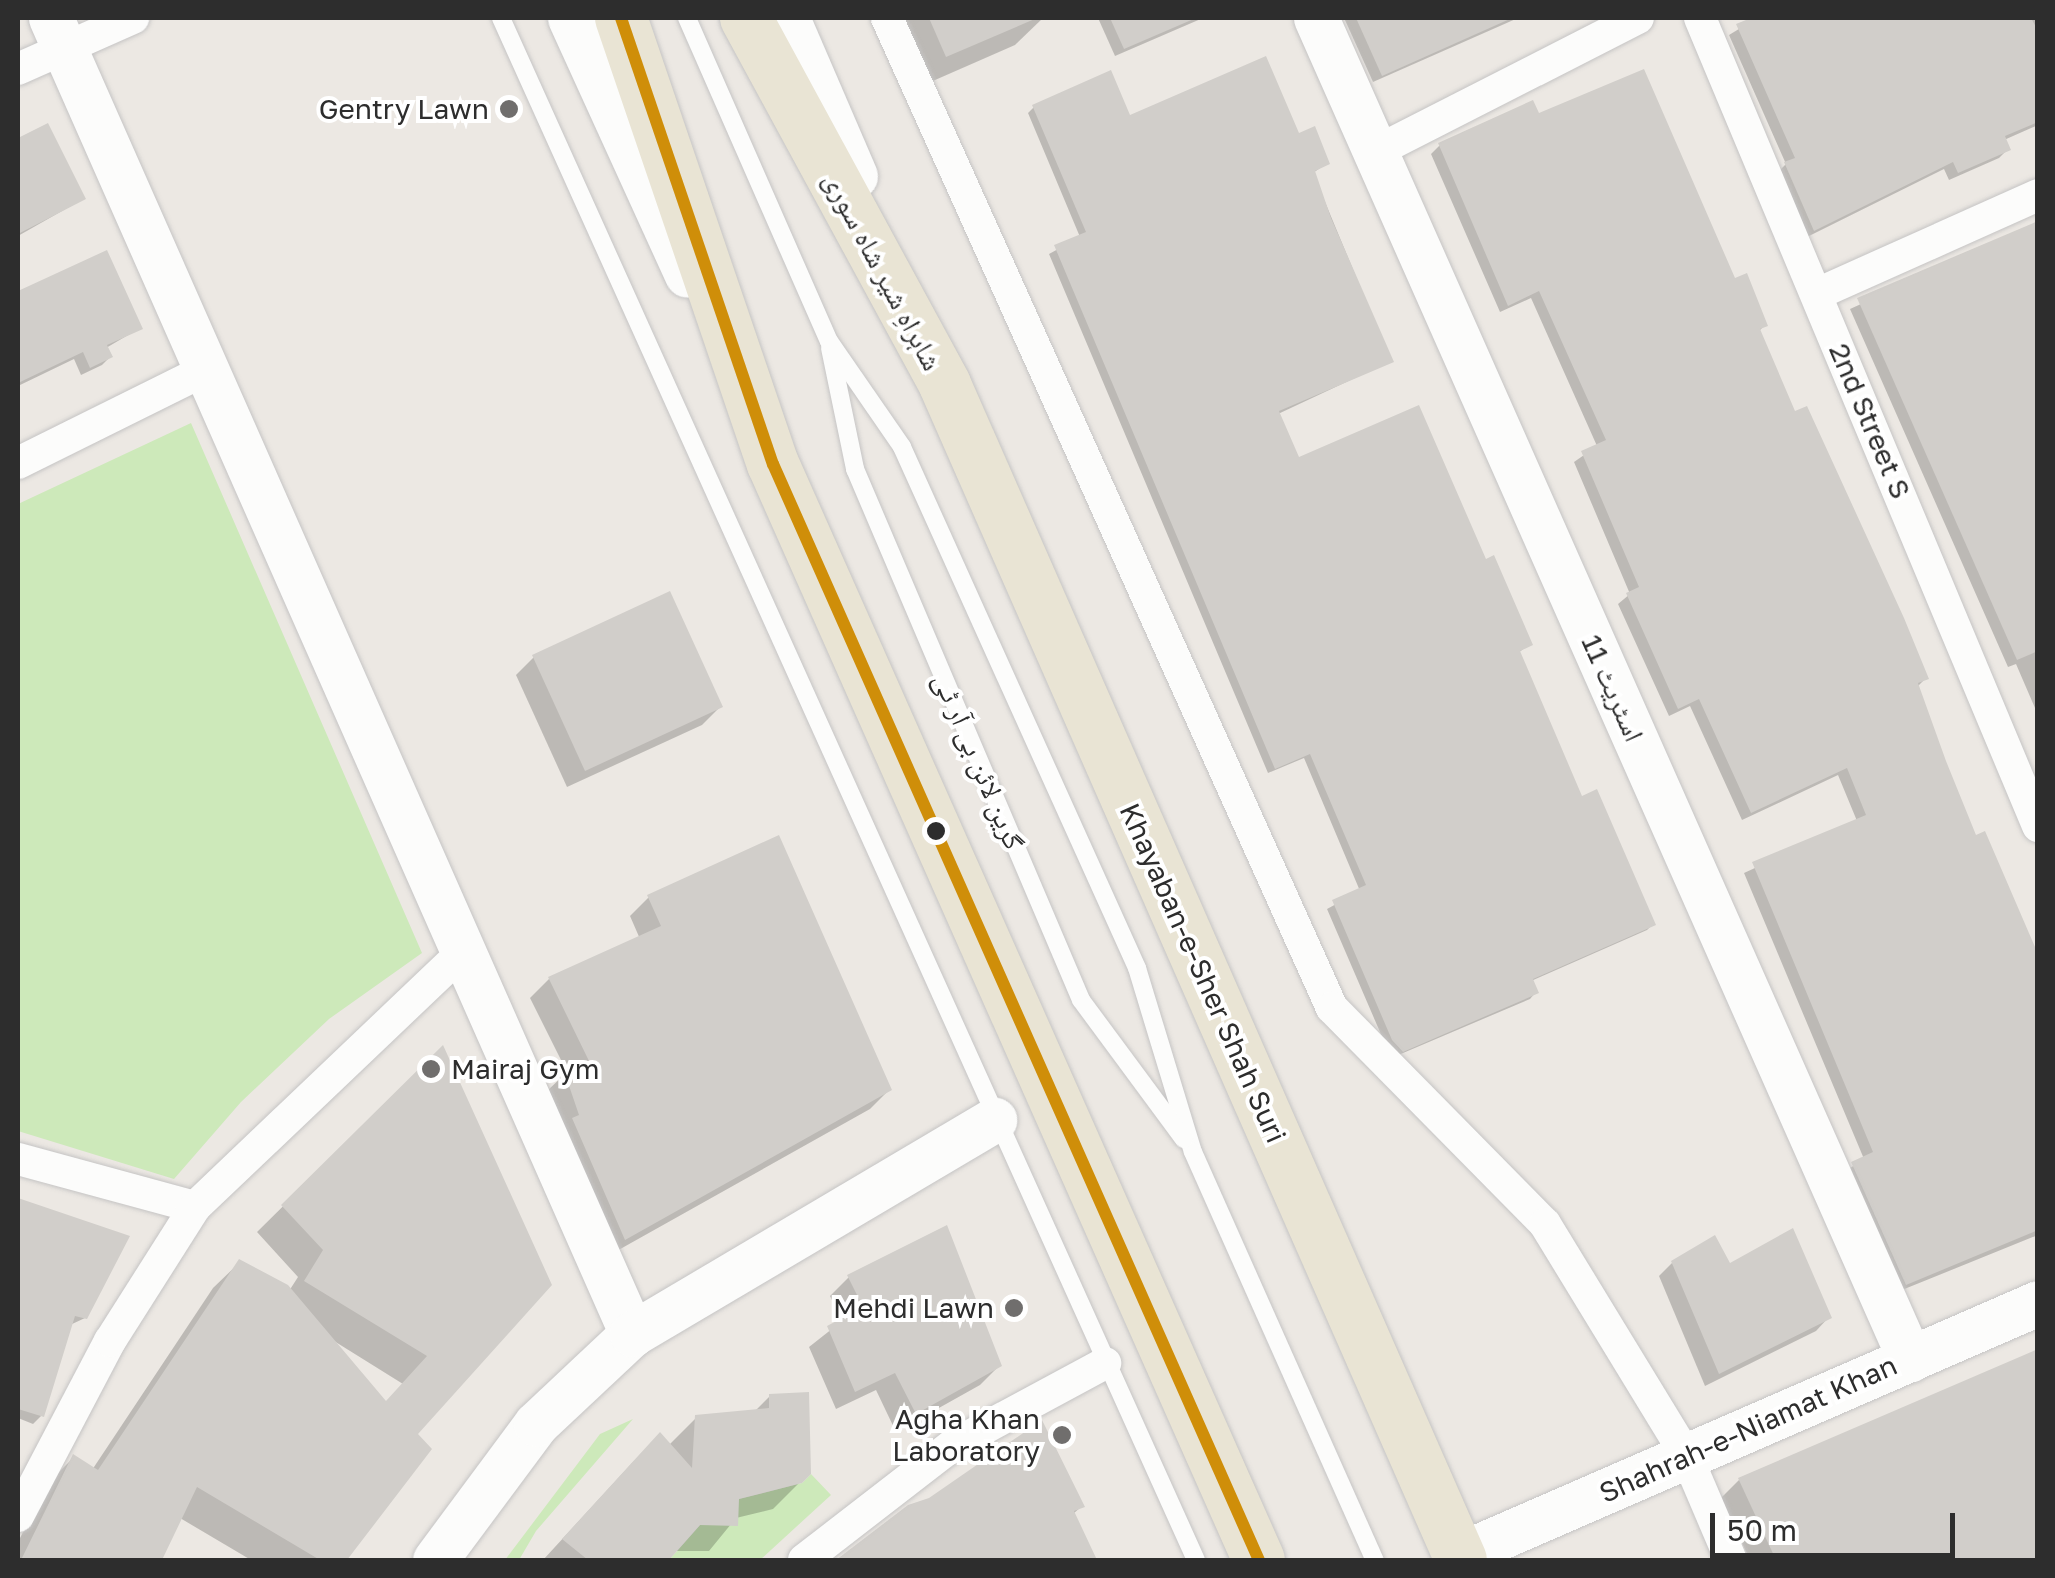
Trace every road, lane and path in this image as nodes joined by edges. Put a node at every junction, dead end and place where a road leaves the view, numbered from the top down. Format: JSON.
{"nodes":[{"id":1,"x":133,"y":18,"type":"edge"},
{"id":2,"x":501,"y":18,"type":"edge"},
{"id":3,"x":570,"y":18,"type":"edge"},
{"id":4,"x":621,"y":18,"type":"edge"},
{"id":5,"x":688,"y":18,"type":"edge"},
{"id":6,"x":746,"y":18,"type":"edge"},
{"id":7,"x":787,"y":18,"type":"edge"},
{"id":8,"x":887,"y":18,"type":"edge"},
{"id":9,"x":1316,"y":18,"type":"edge"},
{"id":10,"x":1638,"y":18,"type":"edge"},
{"id":11,"x":1700,"y":18,"type":"edge"},
{"id":12,"x":57,"y":33,"type":"edge"},
{"id":13,"x":18,"y":69,"type":"edge"},
{"id":14,"x":1375,"y":152,"type":"junction"},
{"id":15,"x":2038,"y":196,"type":"edge"},
{"id":16,"x":1817,"y":294,"type":"junction"},
{"id":17,"x":829,"y":341,"type":"junction"},
{"id":18,"x":207,"y":369,"type":"junction"},
{"id":19,"x":945,"y":385,"type":"junction"},
{"id":20,"x":18,"y":463,"type":"edge"},
{"id":21,"x":773,"y":464,"type":"junction"},
{"id":22,"x":2038,"y":826,"type":"edge"},
{"id":23,"x":464,"y":952,"type":"junction"},
{"id":24,"x":994,"y":1120,"type":"junction"},
{"id":25,"x":1194,"y":1152,"type":"junction"},
{"id":26,"x":18,"y":1159,"type":"edge"},
{"id":27,"x":195,"y":1207,"type":"junction"},
{"id":28,"x":2038,"y":1303,"type":"edge"},
{"id":29,"x":632,"y":1334,"type":"junction"},
{"id":30,"x":1910,"y":1359,"type":"junction"},
{"id":31,"x":1105,"y":1362,"type":"junction"},
{"id":32,"x":31,"y":1456,"type":"edge"},
{"id":33,"x":1686,"y":1457,"type":"junction"},
{"id":34,"x":18,"y":1516,"type":"edge"},
{"id":35,"x":1460,"y":1558,"type":"edge"},
{"id":36,"x":435,"y":1560,"type":"edge"},
{"id":37,"x":804,"y":1560,"type":"edge"},
{"id":38,"x":1196,"y":1560,"type":"edge"},
{"id":39,"x":1259,"y":1560,"type":"edge"},
{"id":40,"x":1375,"y":1560,"type":"edge"},
{"id":41,"x":1731,"y":1560,"type":"edge"}],
"edges":[{"from":1,"to":12,"type":"street"},
{"from":2,"to":24,"type":"lane"},
{"from":3,"to":21,"type":"street"},
{"from":4,"to":21,"type":"main road"},
{"from":5,"to":17,"type":"lane","name":"گرین لائن بی آر ٹی"},
{"from":6,"to":19,"type":"main road","name":"شاہراہِ شیر شاہ سوری"},
{"from":7,"to":19,"type":"street","name":"شاہراہِ شیر شاہ سوری"},
{"from":8,"to":33,"type":"street"},
{"from":9,"to":14,"type":"street","name":"اسٹریٹ 11"},
{"from":10,"to":14,"type":"street"},
{"from":11,"to":16,"type":"street","name":"2nd Street S"},
{"from":12,"to":13,"type":"street"},
{"from":12,"to":18,"type":"street"},
{"from":14,"to":30,"type":"street","name":"اسٹریٹ 11"},
{"from":15,"to":16,"type":"street"},
{"from":16,"to":22,"type":"street","name":"2nd Street S"},
{"from":17,"to":25,"type":"lane","name":"گرین لائن بی آر ٹی"},
{"from":17,"to":25,"type":"lane","name":"گرین لائن بی آر ٹی"},
{"from":18,"to":20,"type":"street"},
{"from":18,"to":23,"type":"street"},
{"from":19,"to":35,"type":"main road","name":"Khayaban-e-Sher Shah Suri"},
{"from":21,"to":39,"type":"main road"},
{"from":23,"to":27,"type":"street"},
{"from":23,"to":29,"type":"street"},
{"from":24,"to":29,"type":"street"},
{"from":24,"to":31,"type":"lane"},
{"from":25,"to":40,"type":"lane","name":"گرین لائن بی آر ٹی"},
{"from":26,"to":27,"type":"street"},
{"from":27,"to":32,"type":"street"},
{"from":28,"to":30,"type":"street","name":"Shahrah-e-Niamat Khan"},
{"from":29,"to":36,"type":"street"},
{"from":30,"to":33,"type":"street","name":"Shahrah-e-Niamat Khan"},
{"from":31,"to":37,"type":"street"},
{"from":31,"to":38,"type":"lane"},
{"from":32,"to":34,"type":"street"},
{"from":33,"to":35,"type":"street","name":"Shahrah-e-Niamat Khan"},
{"from":33,"to":41,"type":"street"}]}
